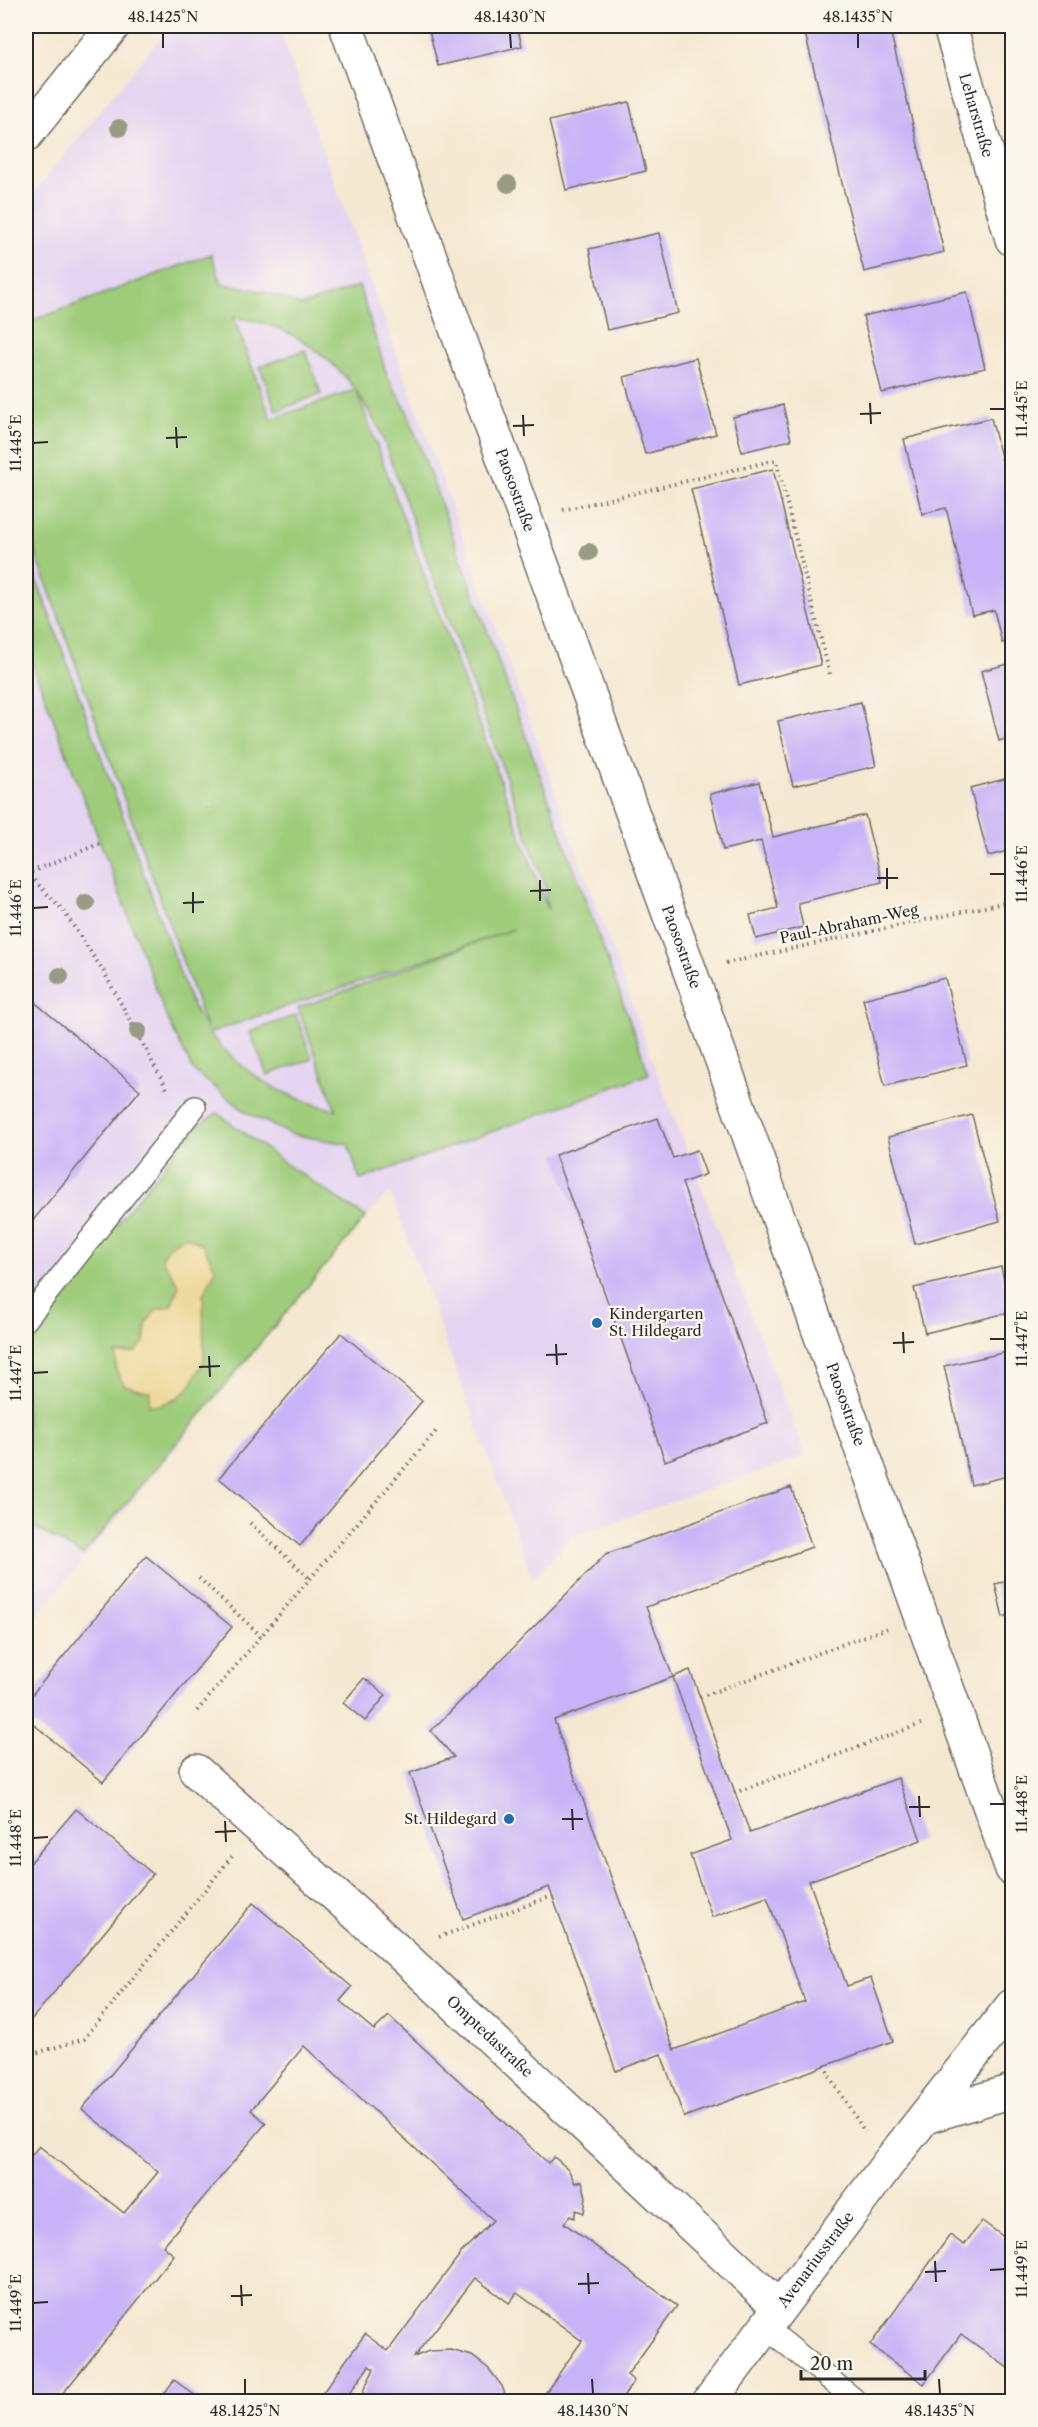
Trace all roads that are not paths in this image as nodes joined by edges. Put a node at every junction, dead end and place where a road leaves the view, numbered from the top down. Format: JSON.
{"nodes":[{"id":1,"x":113,"y":26,"type":"edge"},
{"id":2,"x":346,"y":26,"type":"edge"},
{"id":3,"x":950,"y":26,"type":"edge"},
{"id":4,"x":26,"y":135,"type":"edge"},
{"id":5,"x":1012,"y":239,"type":"edge"},
{"id":6,"x":190,"y":1114,"type":"road end"},
{"id":7,"x":26,"y":1320,"type":"edge"},
{"id":8,"x":196,"y":1771,"type":"dead end"},
{"id":9,"x":1012,"y":1869,"type":"edge"},
{"id":10,"x":1012,"y":2006,"type":"edge"},
{"id":11,"x":1012,"y":2091,"type":"edge"},
{"id":12,"x":925,"y":2117,"type":"junction"},
{"id":13,"x":771,"y":2317,"type":"junction"},
{"id":14,"x":709,"y":2402,"type":"edge"},
{"id":15,"x":858,"y":2402,"type":"edge"}],
"edges":[{"from":1,"to":4,"type":"street"},
{"from":2,"to":9,"type":"street","name":"Paosostraße"},
{"from":3,"to":5,"type":"street","name":"Leharstraße"},
{"from":6,"to":7,"type":"lane"},
{"from":8,"to":13,"type":"street","name":"Omptedastraße"},
{"from":10,"to":12,"type":"street","name":"Avenariusstraße"},
{"from":11,"to":12,"type":"street"},
{"from":12,"to":13,"type":"street","name":"Avenariusstraße"},
{"from":13,"to":14,"type":"street","name":"Avenariusstraße"},
{"from":13,"to":15,"type":"lane"}]}
